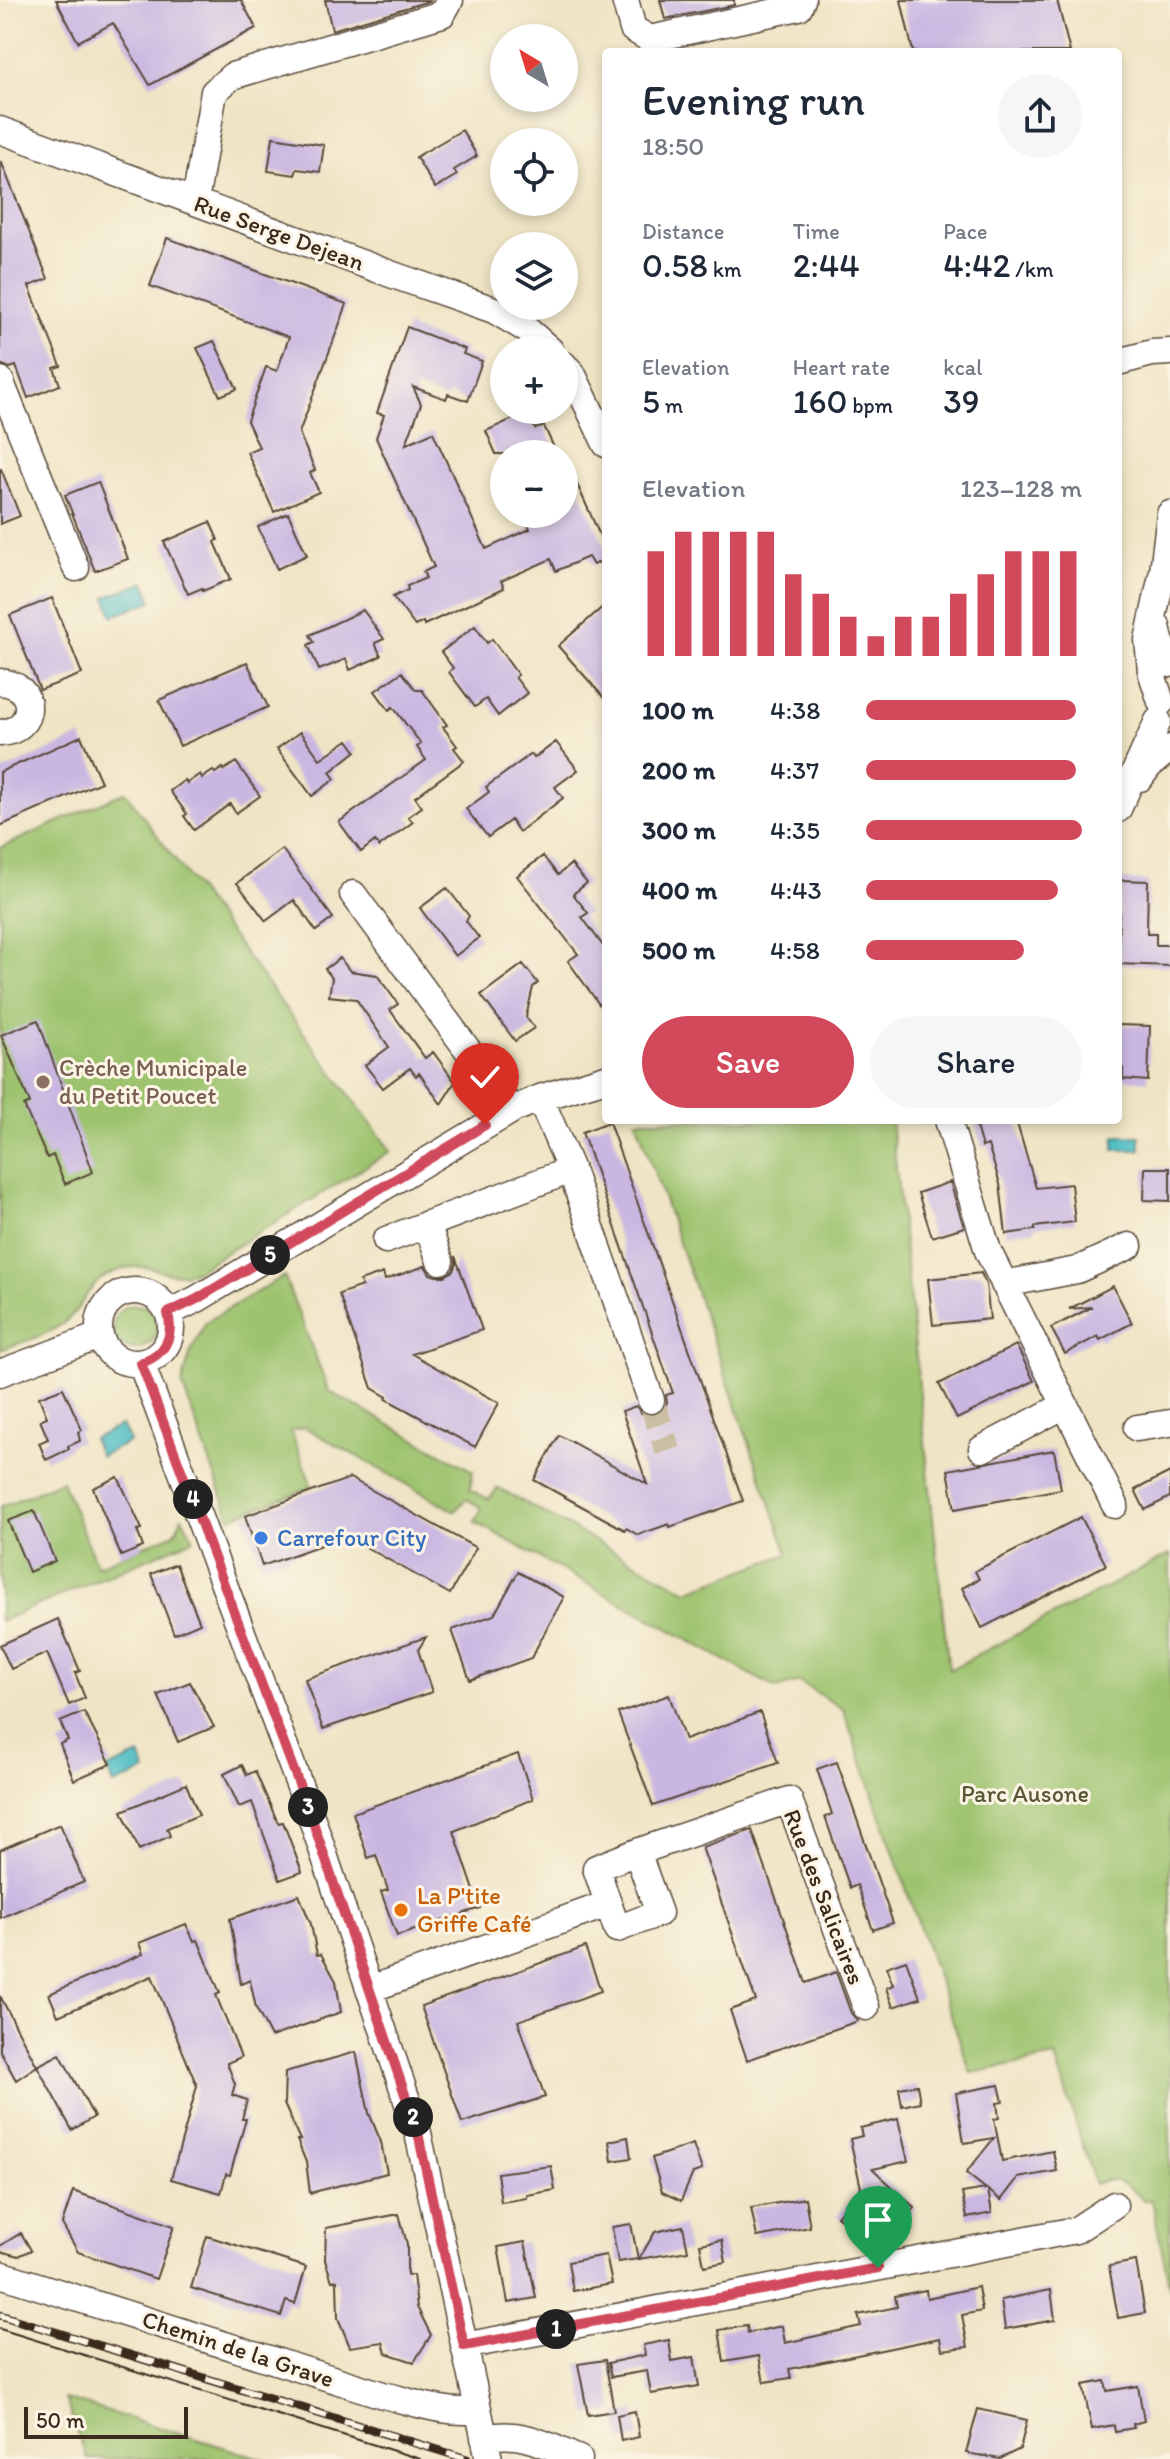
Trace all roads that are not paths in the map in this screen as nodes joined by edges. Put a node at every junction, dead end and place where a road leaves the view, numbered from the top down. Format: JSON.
{"nodes":[{"id":1,"x":450,"y":0,"type":"edge"},
{"id":2,"x":625,"y":0,"type":"edge"},
{"id":3,"x":802,"y":0,"type":"edge"},
{"id":4,"x":0,"y":130,"type":"edge"},
{"id":5,"x":195,"y":202,"type":"junction"},
{"id":6,"x":534,"y":336,"type":"edge"},
{"id":7,"x":1170,"y":352,"type":"edge"},
{"id":8,"x":1122,"y":361,"type":"edge"},
{"id":9,"x":0,"y":380,"type":"edge"},
{"id":10,"x":578,"y":386,"type":"edge"},
{"id":11,"x":602,"y":436,"type":"edge"},
{"id":12,"x":1170,"y":514,"type":"edge"},
{"id":13,"x":76,"y":568,"type":"dead end"},
{"id":14,"x":1155,"y":606,"type":"junction"},
{"id":15,"x":1170,"y":664,"type":"edge"},
{"id":16,"x":0,"y":681,"type":"edge"},
{"id":17,"x":1165,"y":713,"type":"edge"},
{"id":18,"x":0,"y":733,"type":"edge"},
{"id":19,"x":1170,"y":748,"type":"edge"},
{"id":20,"x":1122,"y":800,"type":"edge"},
{"id":21,"x":1122,"y":802,"type":"edge"},
{"id":22,"x":353,"y":894,"type":"dead end"},
{"id":23,"x":602,"y":1079,"type":"edge"},
{"id":24,"x":540,"y":1098,"type":"junction"},
{"id":25,"x":512,"y":1110,"type":"junction"},
{"id":26,"x":949,"y":1124,"type":"edge"},
{"id":27,"x":571,"y":1170,"type":"junction"},
{"id":28,"x":427,"y":1224,"type":"junction"},
{"id":29,"x":386,"y":1240,"type":"dead end"},
{"id":30,"x":1129,"y":1246,"type":"dead end"},
{"id":31,"x":440,"y":1261,"type":"dead end"},
{"id":32,"x":1004,"y":1284,"type":"junction"},
{"id":33,"x":168,"y":1313,"type":"junction"},
{"id":34,"x":99,"y":1336,"type":"junction"},
{"id":35,"x":141,"y":1363,"type":"junction"},
{"id":36,"x":0,"y":1373,"type":"edge"},
{"id":37,"x":651,"y":1400,"type":"tunnel mouth"},
{"id":38,"x":1065,"y":1405,"type":"junction"},
{"id":39,"x":1170,"y":1423,"type":"edge"},
{"id":40,"x":1137,"y":1428,"type":"dead end"},
{"id":41,"x":982,"y":1449,"type":"dead end"},
{"id":42,"x":1115,"y":1505,"type":"dead end"},
{"id":43,"x":637,"y":1852,"type":"junction"},
{"id":44,"x":608,"y":1904,"type":"junction"},
{"id":45,"x":370,"y":1989,"type":"junction"},
{"id":46,"x":866,"y":2007,"type":"dead end"},
{"id":47,"x":1114,"y":2205,"type":"dead end"},
{"id":48,"x":0,"y":2274,"type":"edge"},
{"id":49,"x":464,"y":2346,"type":"junction"},
{"id":50,"x":478,"y":2410,"type":"junction"},
{"id":51,"x":487,"y":2448,"type":"edge"},
{"id":52,"x":579,"y":2459,"type":"edge"}],
"edges":[{"from":1,"to":5,"type":"street"},
{"from":2,"to":3,"type":"street"},
{"from":4,"to":5,"type":"street","name":"Rue Serge Dejean"},
{"from":5,"to":6,"type":"street","name":"Rue Serge Dejean"},
{"from":7,"to":8,"type":"street"},
{"from":9,"to":13,"type":"street"},
{"from":10,"to":11,"type":"street"},
{"from":12,"to":14,"type":"street"},
{"from":14,"to":15,"type":"street"},
{"from":14,"to":17,"type":"street"},
{"from":16,"to":18,"type":"street"},
{"from":17,"to":20,"type":"street"},
{"from":19,"to":21,"type":"street"},
{"from":22,"to":25,"type":"street"},
{"from":23,"to":24,"type":"street"},
{"from":24,"to":25,"type":"street"},
{"from":24,"to":27,"type":"street"},
{"from":25,"to":33,"type":"street"},
{"from":26,"to":32,"type":"street"},
{"from":27,"to":28,"type":"street"},
{"from":27,"to":37,"type":"street"},
{"from":28,"to":29,"type":"street"},
{"from":28,"to":31,"type":"street"},
{"from":30,"to":32,"type":"street"},
{"from":32,"to":38,"type":"street"},
{"from":33,"to":34,"type":"street"},
{"from":33,"to":35,"type":"street"},
{"from":34,"to":35,"type":"street"},
{"from":34,"to":36,"type":"street"},
{"from":35,"to":45,"type":"street"},
{"from":38,"to":41,"type":"street"},
{"from":38,"to":42,"type":"street"},
{"from":39,"to":40,"type":"street"},
{"from":43,"to":44,"type":"street","name":"Rue des Salicaires"},
{"from":43,"to":44,"type":"street"},
{"from":43,"to":46,"type":"street","name":"Rue des Salicaires"},
{"from":44,"to":45,"type":"street"},
{"from":45,"to":49,"type":"street"},
{"from":47,"to":49,"type":"street"},
{"from":48,"to":50,"type":"street","name":"Chemin de la Grave"},
{"from":49,"to":50,"type":"street"},
{"from":50,"to":51,"type":"street"},
{"from":51,"to":52,"type":"street"}]}
